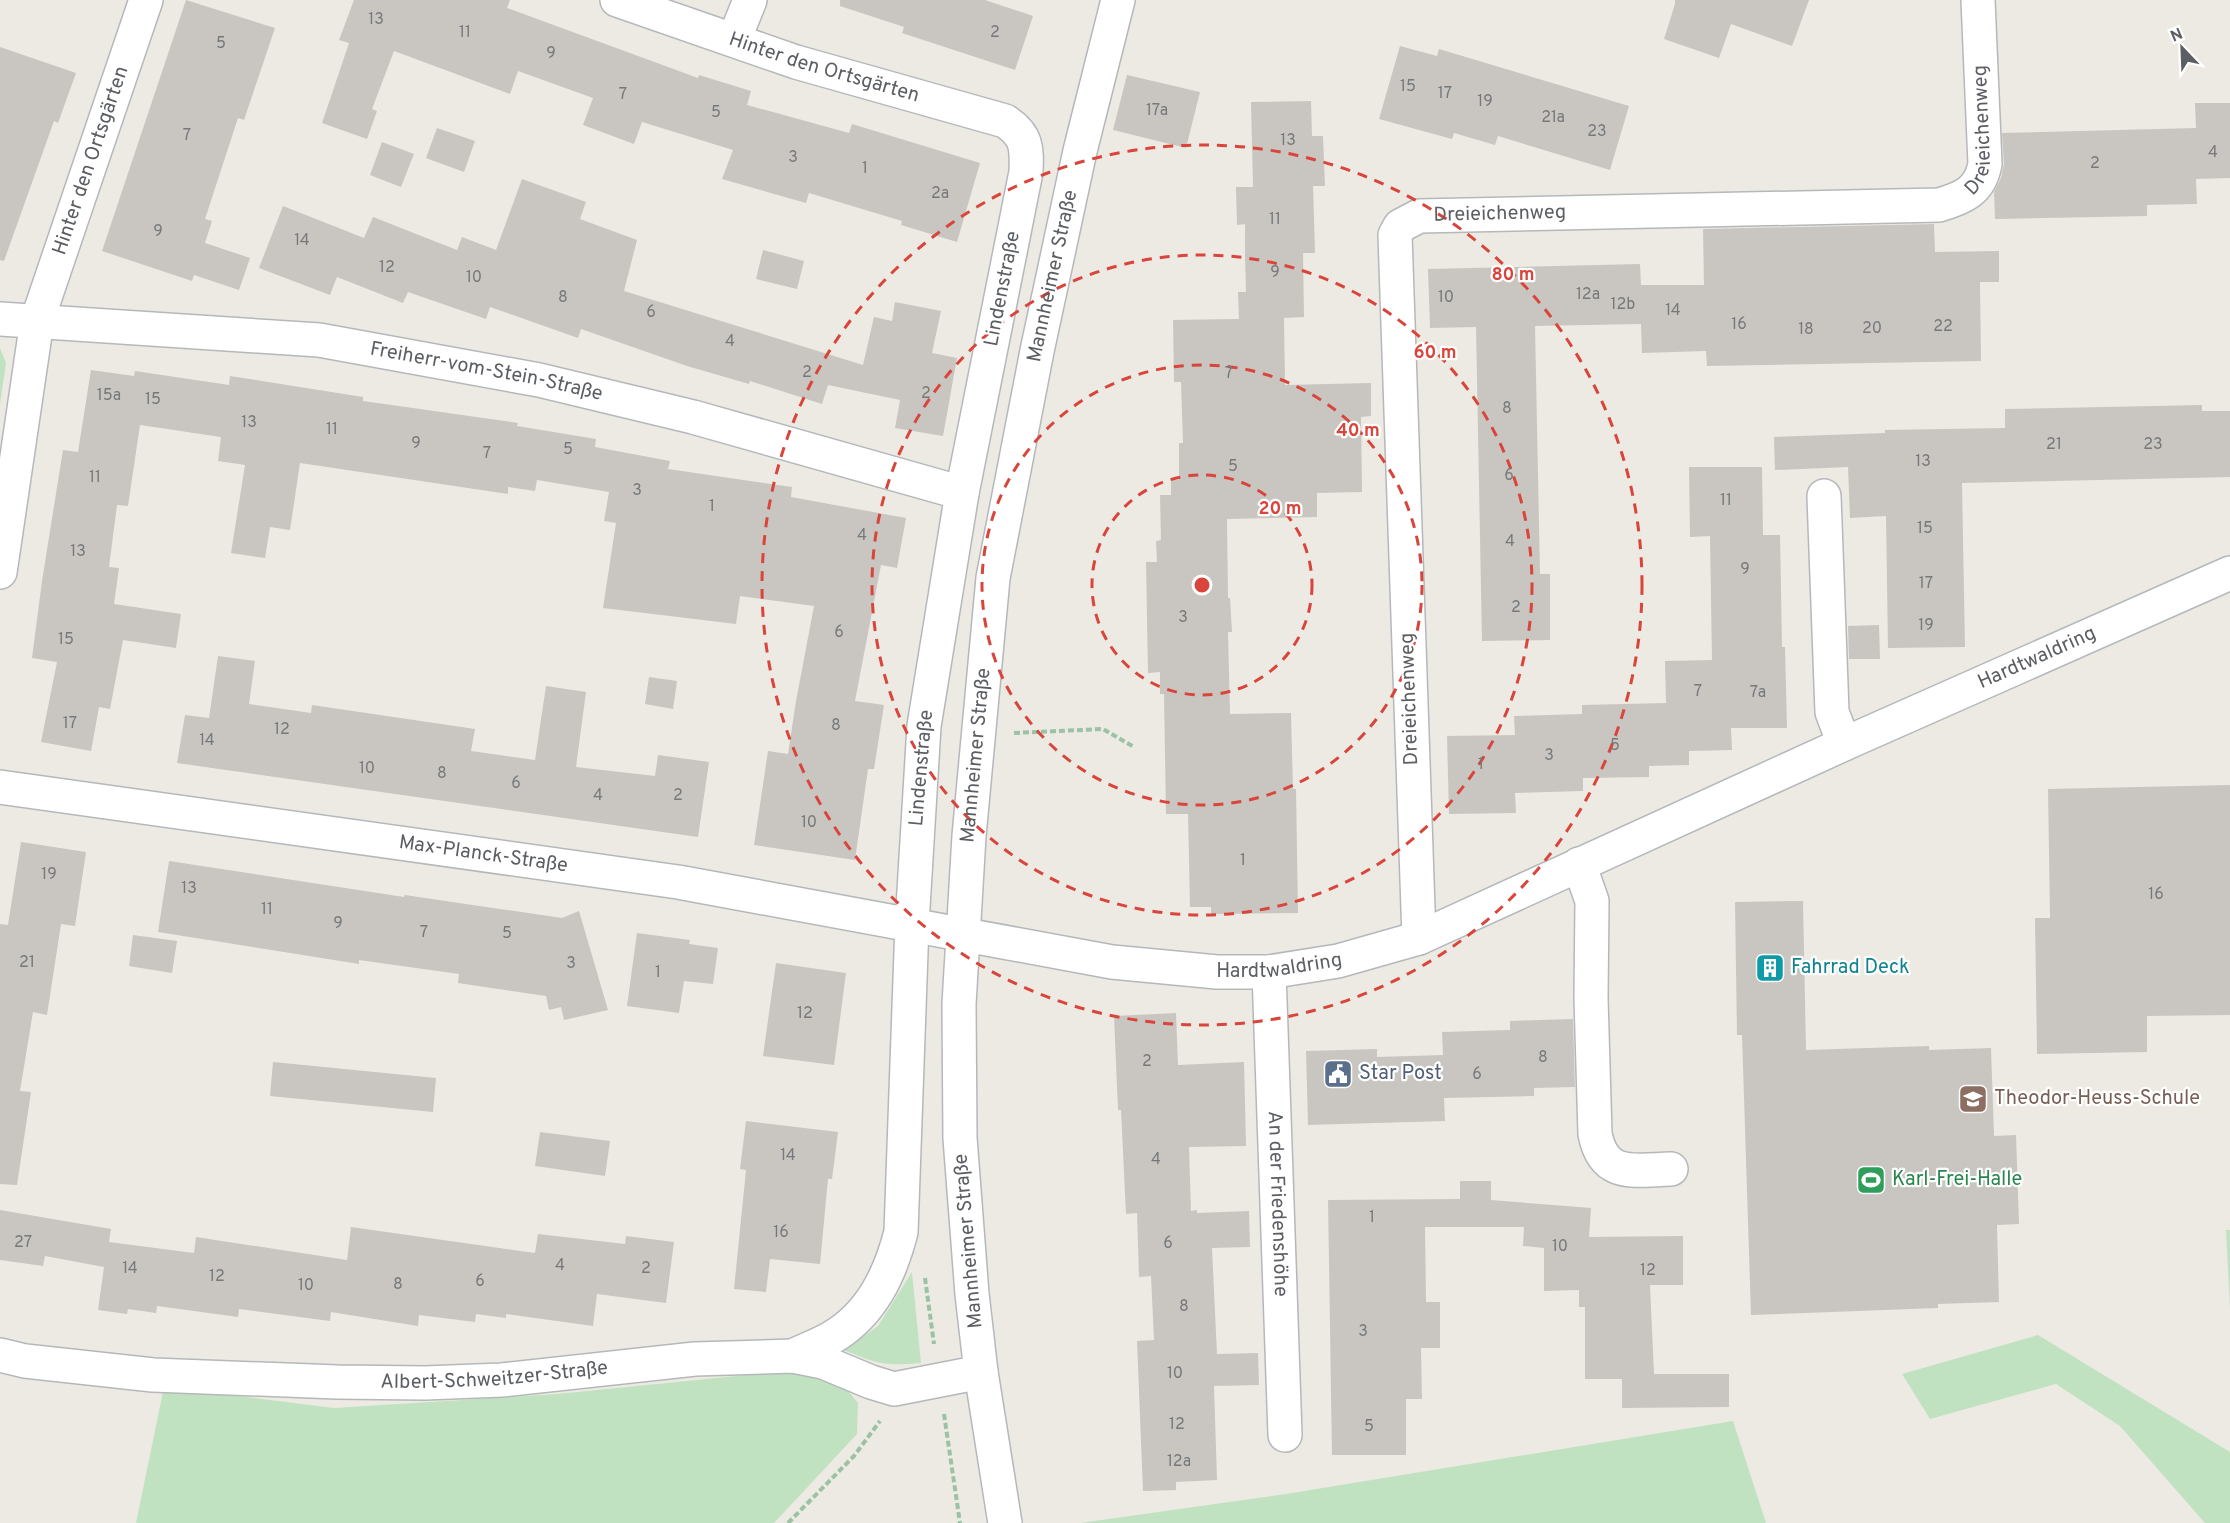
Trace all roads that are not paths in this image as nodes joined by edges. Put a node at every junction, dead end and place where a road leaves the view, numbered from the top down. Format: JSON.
{"nodes":[{"id":1,"x":146,"y":0,"type":"edge"},
{"id":2,"x":617,"y":0,"type":"edge"},
{"id":3,"x":750,"y":0,"type":"edge"},
{"id":4,"x":1118,"y":0,"type":"edge"},
{"id":5,"x":1978,"y":0,"type":"edge"},
{"id":6,"x":734,"y":40,"type":"junction"},
{"id":7,"x":1025,"y":141,"type":"joint"},
{"id":8,"x":0,"y":319,"type":"edge"},
{"id":9,"x":37,"y":321,"type":"junction"},
{"id":10,"x":962,"y":493,"type":"junction"},
{"id":11,"x":1824,"y":496,"type":"dead end"},
{"id":12,"x":0,"y":572,"type":"edge"},
{"id":13,"x":2230,"y":573,"type":"edge"},
{"id":14,"x":1844,"y":744,"type":"junction"},
{"id":15,"x":0,"y":787,"type":"edge"},
{"id":16,"x":1580,"y":864,"type":"junction"},
{"id":17,"x":912,"y":924,"type":"junction"},
{"id":18,"x":963,"y":934,"type":"junction"},
{"id":19,"x":1419,"y":938,"type":"junction"},
{"id":20,"x":1269,"y":972,"type":"junction"},
{"id":21,"x":1671,"y":1169,"type":"dead end"},
{"id":22,"x":0,"y":1355,"type":"edge"},
{"id":23,"x":793,"y":1356,"type":"junction"},
{"id":24,"x":981,"y":1372,"type":"junction"},
{"id":25,"x":1285,"y":1435,"type":"dead end"},
{"id":26,"x":1005,"y":1523,"type":"edge"}],
"edges":[{"from":1,"to":9,"type":"street","name":"Hinter den Ortsgärten"},
{"from":2,"to":6,"type":"street","name":"Hinter den Ortsgärten"},
{"from":3,"to":6,"type":"street"},
{"from":4,"to":18,"type":"street","name":"Mannheimer Straße"},
{"from":5,"to":19,"type":"street","name":"Dreieichenweg"},
{"from":6,"to":7,"type":"street","name":"Hinter den Ortsgärten"},
{"from":7,"to":10,"type":"street","name":"Lindenstraße"},
{"from":8,"to":9,"type":"street","name":"Freiherr-vom-Stein-Straße"},
{"from":9,"to":10,"type":"street","name":"Freiherr-vom-Stein-Straße"},
{"from":9,"to":12,"type":"street","name":"Hinter den Ortsgärten"},
{"from":10,"to":17,"type":"street","name":"Lindenstraße"},
{"from":11,"to":14,"type":"street"},
{"from":13,"to":14,"type":"street","name":"Hardtwaldring"},
{"from":14,"to":16,"type":"street","name":"Hardtwaldring"},
{"from":15,"to":17,"type":"street","name":"Max-Planck-Straße"},
{"from":16,"to":19,"type":"street","name":"Hardtwaldring"},
{"from":16,"to":21,"type":"street"},
{"from":17,"to":18,"type":"street","name":"Max-Planck-Straße"},
{"from":17,"to":23,"type":"street","name":"Lindenstraße"},
{"from":18,"to":20,"type":"street","name":"Hardtwaldring"},
{"from":18,"to":24,"type":"street","name":"Mannheimer Straße"},
{"from":19,"to":20,"type":"street","name":"Hardtwaldring"},
{"from":20,"to":25,"type":"street","name":"An der Friedenshöhe"},
{"from":22,"to":23,"type":"street","name":"Albert-Schweitzer-Straße"},
{"from":23,"to":24,"type":"street","name":"Albert-Schweitzer-Straße"},
{"from":24,"to":26,"type":"street","name":"Mannheimer Straße"}]}
